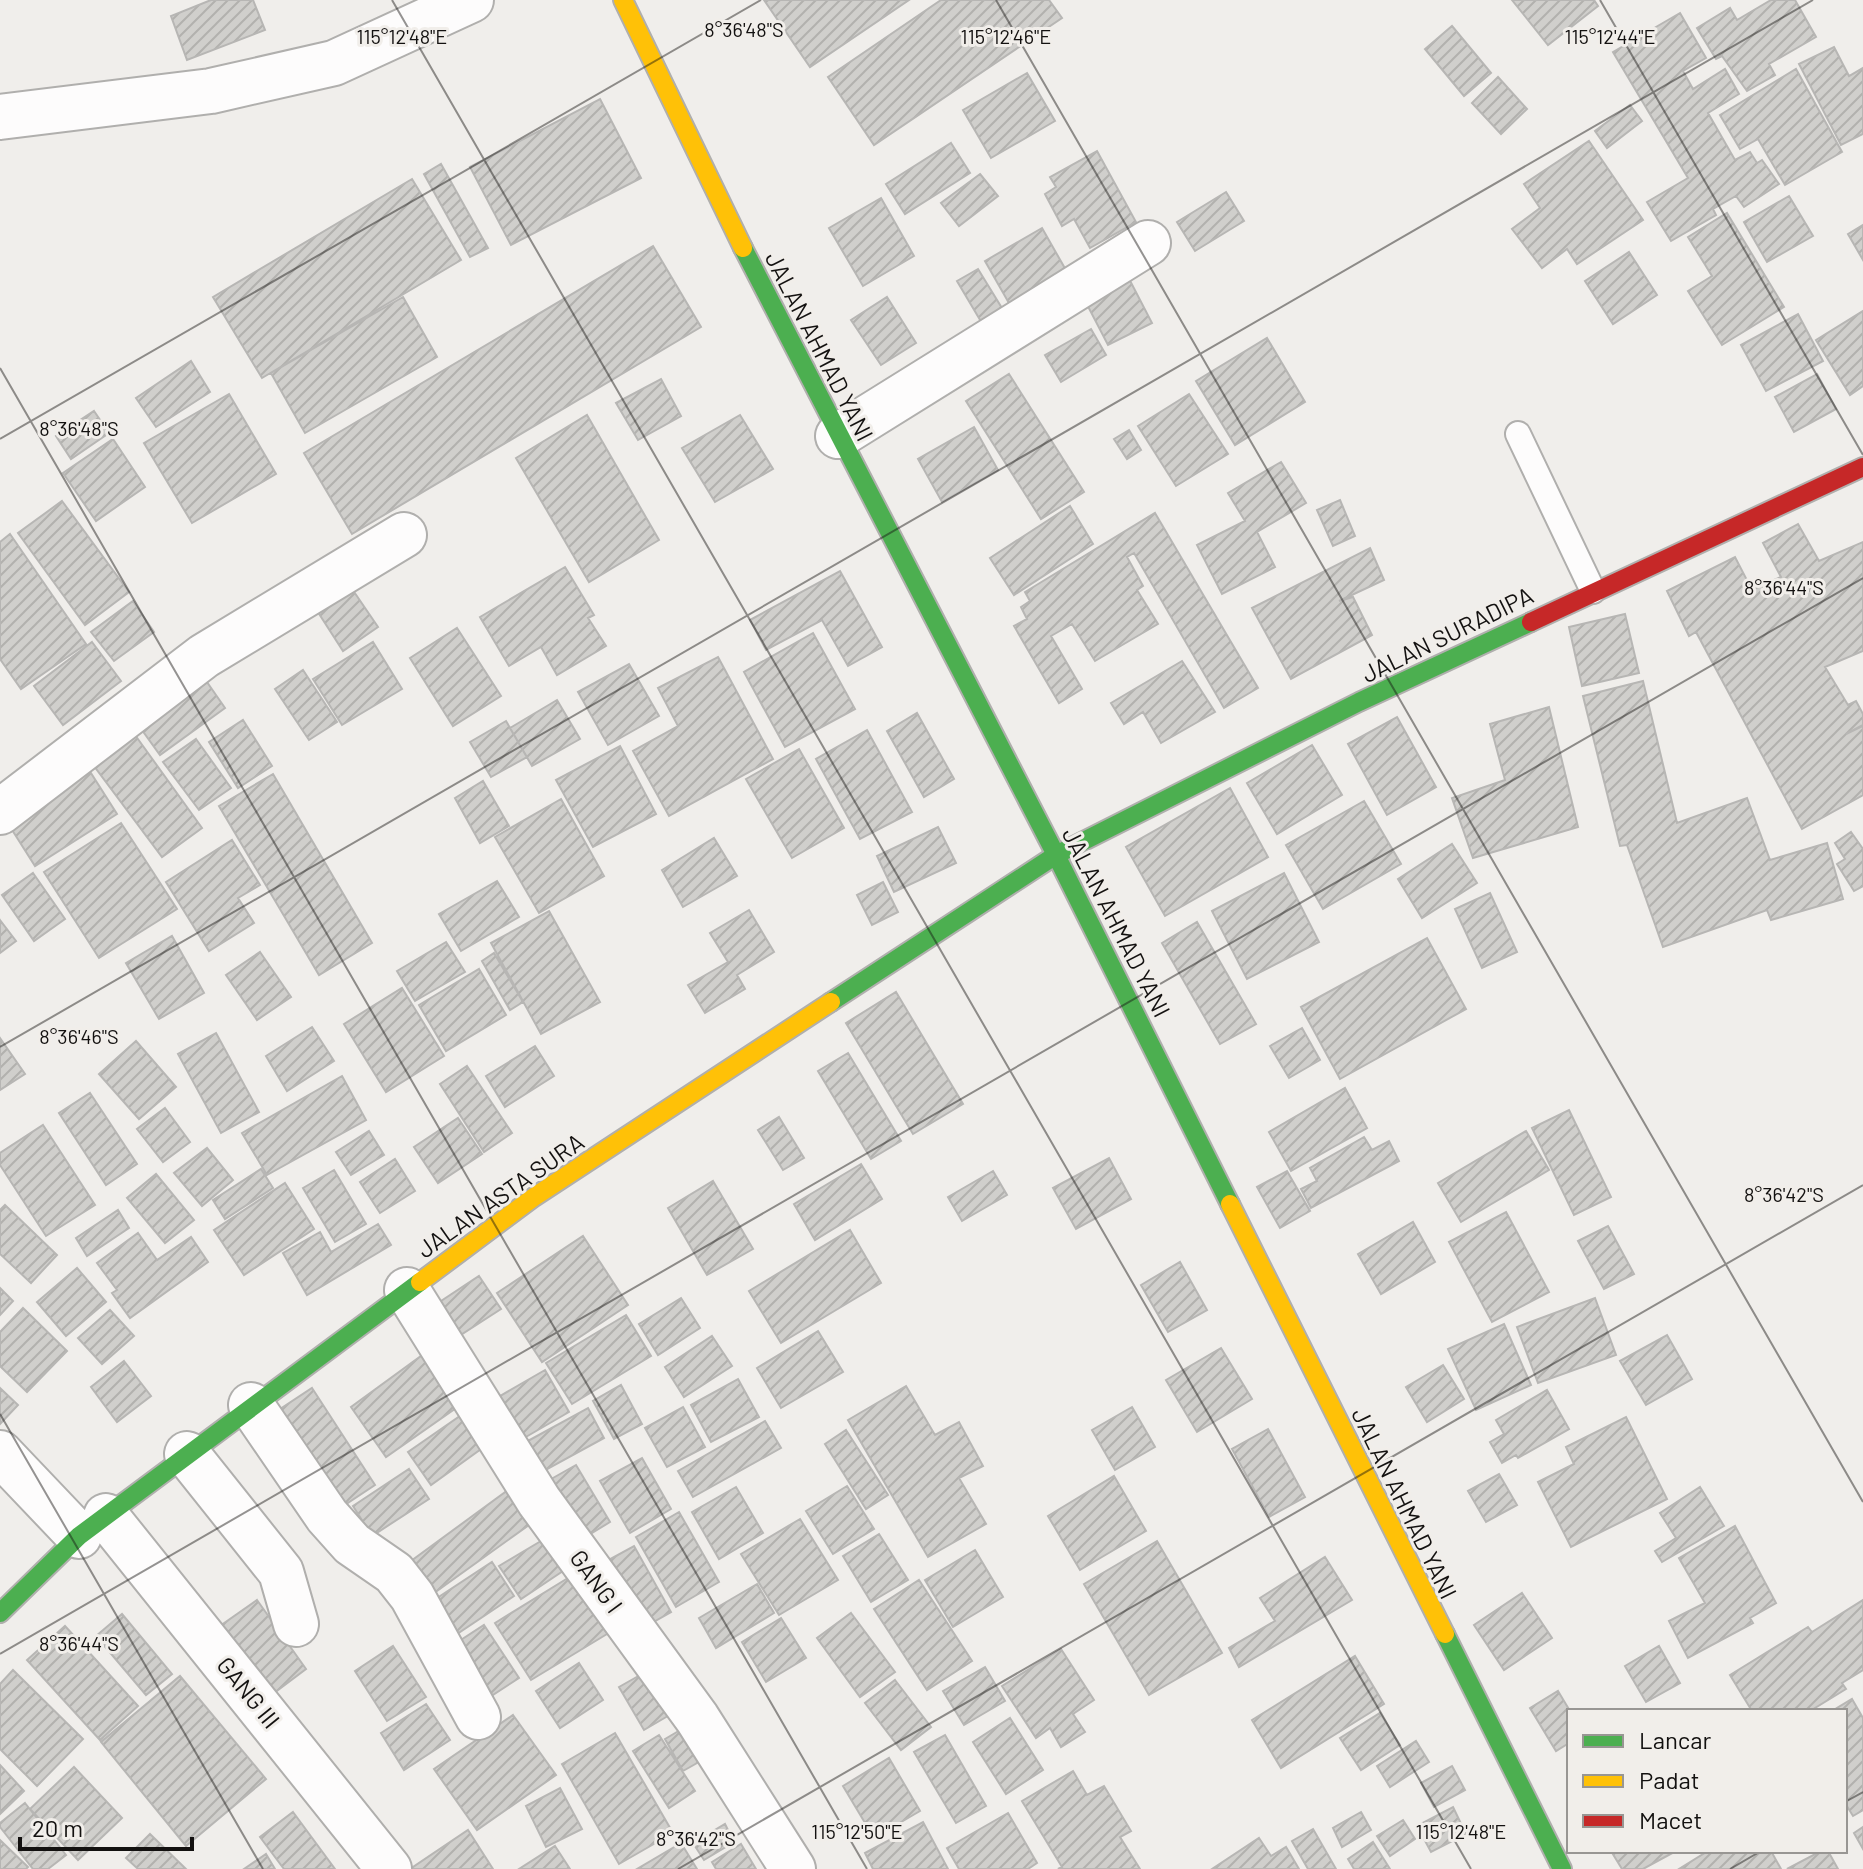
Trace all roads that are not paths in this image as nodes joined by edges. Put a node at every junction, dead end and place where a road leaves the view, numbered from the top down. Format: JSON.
{"nodes":[{"id":1,"x":471,"y":0,"type":"edge"},
{"id":2,"x":623,"y":0,"type":"edge"},
{"id":3,"x":0,"y":117,"type":"edge"},
{"id":4,"x":1148,"y":243,"type":"dead end"},
{"id":5,"x":1518,"y":434,"type":"dead end"},
{"id":6,"x":838,"y":436,"type":"junction"},
{"id":7,"x":1863,"y":467,"type":"edge"},
{"id":8,"x":404,"y":535,"type":"dead end"},
{"id":9,"x":1593,"y":591,"type":"junction"},
{"id":10,"x":0,"y":812,"type":"edge"},
{"id":11,"x":1056,"y":855,"type":"junction"},
{"id":12,"x":407,"y":1290,"type":"junction"},
{"id":13,"x":251,"y":1405,"type":"junction"},
{"id":14,"x":0,"y":1453,"type":"edge"},
{"id":15,"x":187,"y":1454,"type":"junction"},
{"id":16,"x":93,"y":1526,"type":"junction"},
{"id":17,"x":0,"y":1613,"type":"edge"},
{"id":18,"x":296,"y":1624,"type":"dead end"},
{"id":19,"x":478,"y":1717,"type":"dead end"},
{"id":20,"x":389,"y":1869,"type":"edge"},
{"id":21,"x":793,"y":1869,"type":"edge"},
{"id":22,"x":1562,"y":1869,"type":"edge"}],
"edges":[{"from":1,"to":3,"type":"street"},
{"from":2,"to":6,"type":"street","name":"JALAN AHMAD YANI"},
{"from":4,"to":6,"type":"street"},
{"from":5,"to":9,"type":"lane"},
{"from":6,"to":11,"type":"street","name":"JALAN AHMAD YANI"},
{"from":7,"to":9,"type":"street","name":"JALAN SURADIPA"},
{"from":8,"to":10,"type":"street"},
{"from":9,"to":11,"type":"street","name":"JALAN SURADIPA"},
{"from":11,"to":12,"type":"street","name":"JALAN ASTA SURA"},
{"from":11,"to":22,"type":"street","name":"JALAN AHMAD YANI"},
{"from":12,"to":13,"type":"street","name":"JALAN ASTA SURA"},
{"from":12,"to":21,"type":"street","name":"GANG I"},
{"from":13,"to":15,"type":"street","name":"JALAN ASTA SURA"},
{"from":13,"to":19,"type":"street"},
{"from":14,"to":16,"type":"street","name":"GANG III"},
{"from":15,"to":16,"type":"street","name":"JALAN ASTA SURA"},
{"from":15,"to":18,"type":"street"},
{"from":16,"to":17,"type":"street","name":"JALAN ASTA SURA"},
{"from":16,"to":20,"type":"street","name":"GANG III"}]}
